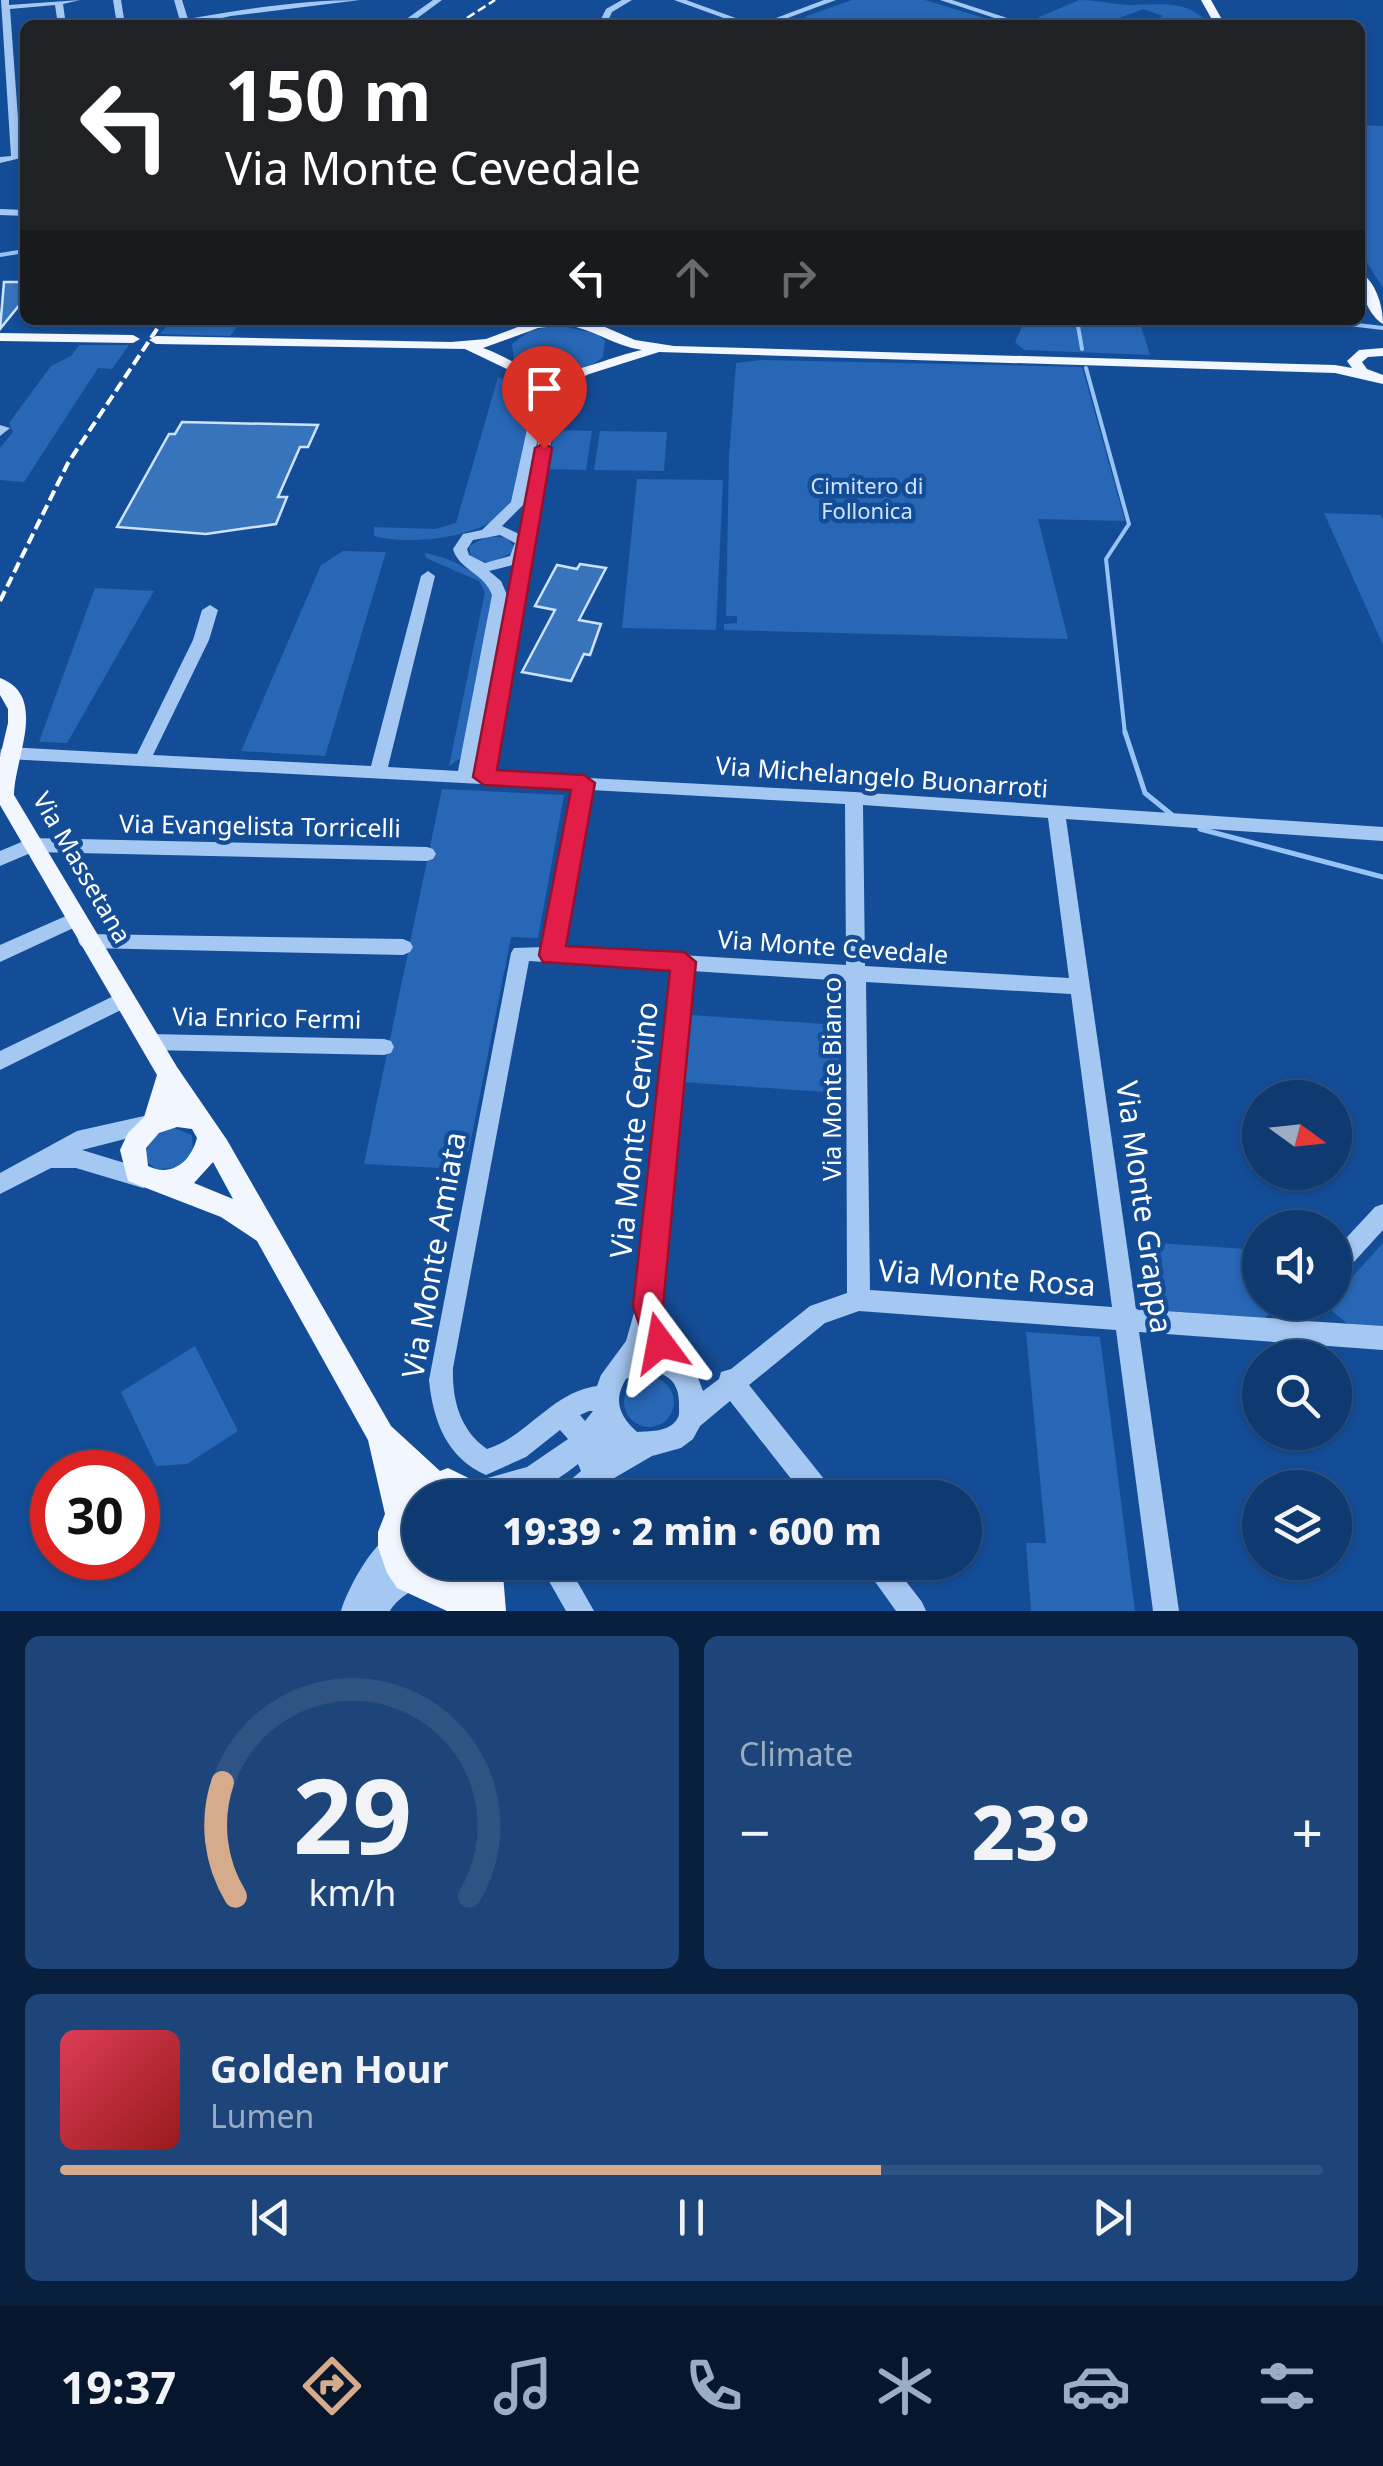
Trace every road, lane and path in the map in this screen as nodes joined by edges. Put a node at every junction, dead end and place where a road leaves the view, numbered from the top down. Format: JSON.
{"nodes":[{"id":1,"x":76,"y":0,"type":"edge"},
{"id":2,"x":227,"y":0,"type":"edge"},
{"id":3,"x":356,"y":0,"type":"edge"},
{"id":4,"x":438,"y":0,"type":"edge"},
{"id":5,"x":628,"y":0,"type":"edge"},
{"id":6,"x":678,"y":0,"type":"edge"},
{"id":7,"x":832,"y":0,"type":"edge"},
{"id":8,"x":944,"y":0,"type":"edge"},
{"id":9,"x":58,"y":1,"type":"edge"},
{"id":10,"x":292,"y":4,"type":"edge"},
{"id":11,"x":4,"y":5,"type":"edge"},
{"id":12,"x":232,"y":14,"type":"junction"},
{"id":13,"x":204,"y":20,"type":"edge"},
{"id":14,"x":409,"y":20,"type":"edge"},
{"id":15,"x":605,"y":20,"type":"edge"},
{"id":16,"x":736,"y":20,"type":"edge"},
{"id":17,"x":775,"y":20,"type":"edge"},
{"id":18,"x":1009,"y":20,"type":"edge"},
{"id":19,"x":4,"y":26,"type":"edge"},
{"id":20,"x":10,"y":47,"type":"edge"},
{"id":21,"x":5,"y":70,"type":"edge"},
{"id":22,"x":0,"y":96,"type":"edge"},
{"id":23,"x":16,"y":102,"type":"edge"},
{"id":24,"x":0,"y":112,"type":"edge"},
{"id":25,"x":14,"y":136,"type":"junction"},
{"id":26,"x":0,"y":138,"type":"edge"},
{"id":27,"x":0,"y":160,"type":"edge"},
{"id":28,"x":1365,"y":286,"type":"edge"},
{"id":29,"x":1382,"y":318,"type":"edge"},
{"id":30,"x":534,"y":325,"type":"edge"},
{"id":31,"x":592,"y":325,"type":"edge"},
{"id":32,"x":510,"y":336,"type":"junction"},
{"id":33,"x":609,"y":336,"type":"junction"},
{"id":34,"x":0,"y":337,"type":"edge"},
{"id":35,"x":133,"y":340,"type":"dead end"},
{"id":36,"x":156,"y":340,"type":"dead end"},
{"id":37,"x":1383,"y":342,"type":"edge"},
{"id":38,"x":451,"y":346,"type":"junction"},
{"id":39,"x":674,"y":350,"type":"junction"},
{"id":40,"x":1370,"y":353,"type":"edge"},
{"id":41,"x":961,"y":356,"type":"junction"},
{"id":42,"x":504,"y":358,"type":"junction"},
{"id":43,"x":602,"y":365,"type":"junction"},
{"id":44,"x":521,"y":371,"type":"junction"},
{"id":45,"x":584,"y":373,"type":"junction"},
{"id":46,"x":1378,"y":379,"type":"edge"},
{"id":47,"x":489,"y":530,"type":"junction"},
{"id":48,"x":523,"y":549,"type":"junction"},
{"id":49,"x":473,"y":565,"type":"junction"},
{"id":50,"x":428,"y":576,"type":"dead end"},
{"id":51,"x":210,"y":610,"type":"dead end"},
{"id":52,"x":0,"y":684,"type":"edge"},
{"id":53,"x":7,"y":754,"type":"junction"},
{"id":54,"x":143,"y":760,"type":"junction"},
{"id":55,"x":378,"y":771,"type":"junction"},
{"id":56,"x":475,"y":777,"type":"junction"},
{"id":57,"x":584,"y":783,"type":"junction"},
{"id":58,"x":854,"y":798,"type":"junction"},
{"id":59,"x":1056,"y":812,"type":"junction"},
{"id":60,"x":1383,"y":834,"type":"edge"},
{"id":61,"x":31,"y":845,"type":"junction"},
{"id":62,"x":428,"y":854,"type":"dead end"},
{"id":63,"x":0,"y":859,"type":"edge"},
{"id":64,"x":75,"y":919,"type":"junction"},
{"id":65,"x":88,"y":941,"type":"junction"},
{"id":66,"x":403,"y":947,"type":"dead end"},
{"id":67,"x":0,"y":954,"type":"edge"},
{"id":68,"x":521,"y":954,"type":"joint"},
{"id":69,"x":552,"y":955,"type":"junction"},
{"id":70,"x":684,"y":962,"type":"junction"},
{"id":71,"x":858,"y":972,"type":"junction"},
{"id":72,"x":1081,"y":987,"type":"junction"},
{"id":73,"x":124,"y":999,"type":"junction"},
{"id":74,"x":150,"y":1042,"type":"junction"},
{"id":75,"x":384,"y":1047,"type":"dead end"},
{"id":76,"x":0,"y":1061,"type":"edge"},
{"id":77,"x":169,"y":1074,"type":"junction"},
{"id":78,"x":154,"y":1123,"type":"junction"},
{"id":79,"x":203,"y":1130,"type":"junction"},
{"id":80,"x":47,"y":1158,"type":"junction"},
{"id":81,"x":153,"y":1180,"type":"junction"},
{"id":82,"x":0,"y":1184,"type":"edge"},
{"id":83,"x":1383,"y":1214,"type":"edge"},
{"id":84,"x":268,"y":1238,"type":"junction"},
{"id":85,"x":1352,"y":1248,"type":"edge"},
{"id":86,"x":859,"y":1300,"type":"junction"},
{"id":87,"x":648,"y":1306,"type":"junction"},
{"id":88,"x":1128,"y":1320,"type":"junction"},
{"id":89,"x":1294,"y":1320,"type":"edge"},
{"id":90,"x":1294,"y":1332,"type":"junction"},
{"id":91,"x":1383,"y":1338,"type":"edge"},
{"id":92,"x":624,"y":1366,"type":"junction"},
{"id":93,"x":680,"y":1372,"type":"junction"},
{"id":94,"x":730,"y":1381,"type":"junction"},
{"id":95,"x":605,"y":1405,"type":"junction"},
{"id":96,"x":564,"y":1415,"type":"junction"},
{"id":97,"x":690,"y":1418,"type":"junction"},
{"id":98,"x":382,"y":1436,"type":"junction"},
{"id":99,"x":636,"y":1444,"type":"junction"},
{"id":100,"x":584,"y":1446,"type":"junction"},
{"id":101,"x":542,"y":1474,"type":"junction"},
{"id":102,"x":595,"y":1475,"type":"junction"},
{"id":103,"x":430,"y":1480,"type":"edge"},
{"id":104,"x":523,"y":1480,"type":"edge"},
{"id":105,"x":536,"y":1480,"type":"edge"},
{"id":106,"x":589,"y":1480,"type":"edge"},
{"id":107,"x":808,"y":1480,"type":"edge"},
{"id":108,"x":402,"y":1509,"type":"edge"},
{"id":109,"x":399,"y":1513,"type":"junction"},
{"id":110,"x":392,"y":1548,"type":"junction"},
{"id":111,"x":456,"y":1580,"type":"edge"},
{"id":112,"x":488,"y":1580,"type":"edge"},
{"id":113,"x":561,"y":1580,"type":"edge"},
{"id":114,"x":888,"y":1580,"type":"edge"},
{"id":115,"x":420,"y":1582,"type":"junction"},
{"id":116,"x":354,"y":1611,"type":"edge"},
{"id":117,"x":375,"y":1611,"type":"edge"},
{"id":118,"x":478,"y":1611,"type":"edge"},
{"id":119,"x":491,"y":1611,"type":"edge"},
{"id":120,"x":581,"y":1611,"type":"edge"},
{"id":121,"x":913,"y":1611,"type":"edge"},
{"id":122,"x":1166,"y":1611,"type":"edge"}],
"edges":[{"from":1,"to":9,"type":"street"},
{"from":2,"to":12,"type":"street"},
{"from":3,"to":10,"type":"street"},
{"from":4,"to":14,"type":"street"},
{"from":5,"to":15,"type":"street"},
{"from":6,"to":16,"type":"street"},
{"from":7,"to":17,"type":"street"},
{"from":8,"to":18,"type":"street"},
{"from":9,"to":11,"type":"street"},
{"from":10,"to":12,"type":"street"},
{"from":11,"to":19,"type":"street"},
{"from":12,"to":13,"type":"street"},
{"from":19,"to":20,"type":"street"},
{"from":20,"to":21,"type":"street"},
{"from":21,"to":23,"type":"street"},
{"from":22,"to":23,"type":"street"},
{"from":23,"to":24,"type":"street"},
{"from":23,"to":25,"type":"street"},
{"from":25,"to":26,"type":"street"},
{"from":25,"to":27,"type":"street"},
{"from":28,"to":29,"type":"main road"},
{"from":30,"to":32,"type":"main road"},
{"from":31,"to":33,"type":"main road"},
{"from":32,"to":38,"type":"main road"},
{"from":32,"to":42,"type":"main road"},
{"from":33,"to":39,"type":"main road"},
{"from":33,"to":43,"type":"main road"},
{"from":34,"to":35,"type":"main road"},
{"from":36,"to":38,"type":"main road"},
{"from":37,"to":40,"type":"main road"},
{"from":38,"to":42,"type":"main road"},
{"from":39,"to":41,"type":"main road"},
{"from":39,"to":43,"type":"main road"},
{"from":40,"to":41,"type":"main road"},
{"from":40,"to":46,"type":"main road"},
{"from":41,"to":46,"type":"main road"},
{"from":42,"to":44,"type":"main road"},
{"from":43,"to":45,"type":"main road"},
{"from":44,"to":45,"type":"main road"},
{"from":44,"to":47,"type":"street"},
{"from":45,"to":48,"type":"street"},
{"from":47,"to":48,"type":"street"},
{"from":47,"to":49,"type":"street"},
{"from":48,"to":49,"type":"street"},
{"from":48,"to":56,"type":"street"},
{"from":49,"to":56,"type":"street"},
{"from":50,"to":55,"type":"street"},
{"from":51,"to":54,"type":"street"},
{"from":52,"to":53,"type":"main road","name":"Via Massetana"},
{"from":53,"to":54,"type":"street","name":"Via Michelangelo Buonarroti"},
{"from":53,"to":61,"type":"main road","name":"Via Massetana"},
{"from":54,"to":55,"type":"street","name":"Via Michelangelo Buonarroti"},
{"from":55,"to":56,"type":"street","name":"Via Michelangelo Buonarroti"},
{"from":56,"to":57,"type":"street","name":"Via Michelangelo Buonarroti"},
{"from":57,"to":58,"type":"street","name":"Via Michelangelo Buonarroti"},
{"from":57,"to":69,"type":"street"},
{"from":58,"to":59,"type":"street","name":"Via Michelangelo Buonarroti"},
{"from":58,"to":71,"type":"street","name":"Via Monte Bianco"},
{"from":59,"to":60,"type":"street","name":"Via Michelangelo Buonarroti"},
{"from":59,"to":72,"type":"street","name":"Via Monte Grappa"},
{"from":61,"to":62,"type":"street","name":"Via Evangelista Torricelli"},
{"from":61,"to":63,"type":"street"},
{"from":61,"to":64,"type":"main road","name":"Via Massetana"},
{"from":64,"to":65,"type":"main road","name":"Via Massetana"},
{"from":64,"to":67,"type":"street"},
{"from":65,"to":66,"type":"street"},
{"from":65,"to":73,"type":"main road","name":"Via Massetana"},
{"from":68,"to":69,"type":"street","name":"Via Monte Cevedale"},
{"from":68,"to":96,"type":"street","name":"Via Monte Amiata"},
{"from":69,"to":70,"type":"street","name":"Via Monte Cevedale"},
{"from":70,"to":71,"type":"street","name":"Via Monte Cevedale"},
{"from":70,"to":87,"type":"street","name":"Via Monte Cervino"},
{"from":71,"to":72,"type":"street","name":"Via Monte Cevedale"},
{"from":71,"to":86,"type":"street","name":"Via Monte Bianco"},
{"from":72,"to":88,"type":"street","name":"Via Monte Grappa"},
{"from":73,"to":74,"type":"main road","name":"Via Massetana"},
{"from":73,"to":76,"type":"street"},
{"from":74,"to":75,"type":"street","name":"Via Enrico Fermi"},
{"from":74,"to":77,"type":"main road","name":"Via Massetana"},
{"from":77,"to":78,"type":"main road"},
{"from":77,"to":79,"type":"main road","name":"Via Massetana"},
{"from":78,"to":79,"type":"main road"},
{"from":78,"to":80,"type":"street"},
{"from":78,"to":81,"type":"main road"},
{"from":79,"to":81,"type":"main road"},
{"from":79,"to":84,"type":"main road","name":"Via Massetana"},
{"from":80,"to":81,"type":"street"},
{"from":80,"to":82,"type":"street"},
{"from":81,"to":84,"type":"main road","name":"Via Massetana"},
{"from":83,"to":85,"type":"street"},
{"from":84,"to":98,"type":"main road","name":"Via Massetana"},
{"from":86,"to":88,"type":"street","name":"Via Monte Rosa"},
{"from":86,"to":94,"type":"street","name":"Via Monte Rosa"},
{"from":87,"to":92,"type":"street","name":"Via Monte Cervino"},
{"from":87,"to":93,"type":"street","name":"Via Monte Cervino"},
{"from":88,"to":90,"type":"street","name":"Via Monte Rosa"},
{"from":88,"to":122,"type":"street","name":"Via Monte Grappa"},
{"from":89,"to":90,"type":"street"},
{"from":90,"to":91,"type":"street","name":"Via Monte Rosa"},
{"from":92,"to":93,"type":"street"},
{"from":92,"to":95,"type":"street","name":"Via Monte Rosa"},
{"from":93,"to":94,"type":"street"},
{"from":93,"to":97,"type":"street"},
{"from":94,"to":97,"type":"street","name":"Via Monte Rosa"},
{"from":94,"to":107,"type":"street"},
{"from":95,"to":96,"type":"street","name":"Via Monte Amiata"},
{"from":95,"to":99,"type":"street"},
{"from":95,"to":100,"type":"street","name":"Via Monte Rosa"},
{"from":96,"to":100,"type":"street"},
{"from":97,"to":99,"type":"street","name":"Via Monte Rosa"},
{"from":98,"to":103,"type":"main road","name":"Via Massetana"},
{"from":98,"to":109,"type":"main road","name":"Via Massetana"},
{"from":99,"to":100,"type":"street","name":"Via Monte Rosa"},
{"from":99,"to":102,"type":"street"},
{"from":100,"to":101,"type":"street","name":"Via Monte Rosa"},
{"from":100,"to":102,"type":"street"},
{"from":101,"to":104,"type":"street","name":"Via Monte Rosa"},
{"from":101,"to":105,"type":"street","name":"Via Monte Rosa"},
{"from":102,"to":106,"type":"street"},
{"from":108,"to":109,"type":"main road"},
{"from":109,"to":110,"type":"main road","name":"Via Massetana"},
{"from":110,"to":115,"type":"main road"},
{"from":110,"to":116,"type":"street"},
{"from":111,"to":115,"type":"main road"},
{"from":112,"to":119,"type":"main road"},
{"from":113,"to":120,"type":"street"},
{"from":114,"to":121,"type":"street"},
{"from":115,"to":117,"type":"street"},
{"from":115,"to":118,"type":"main road"}]}
